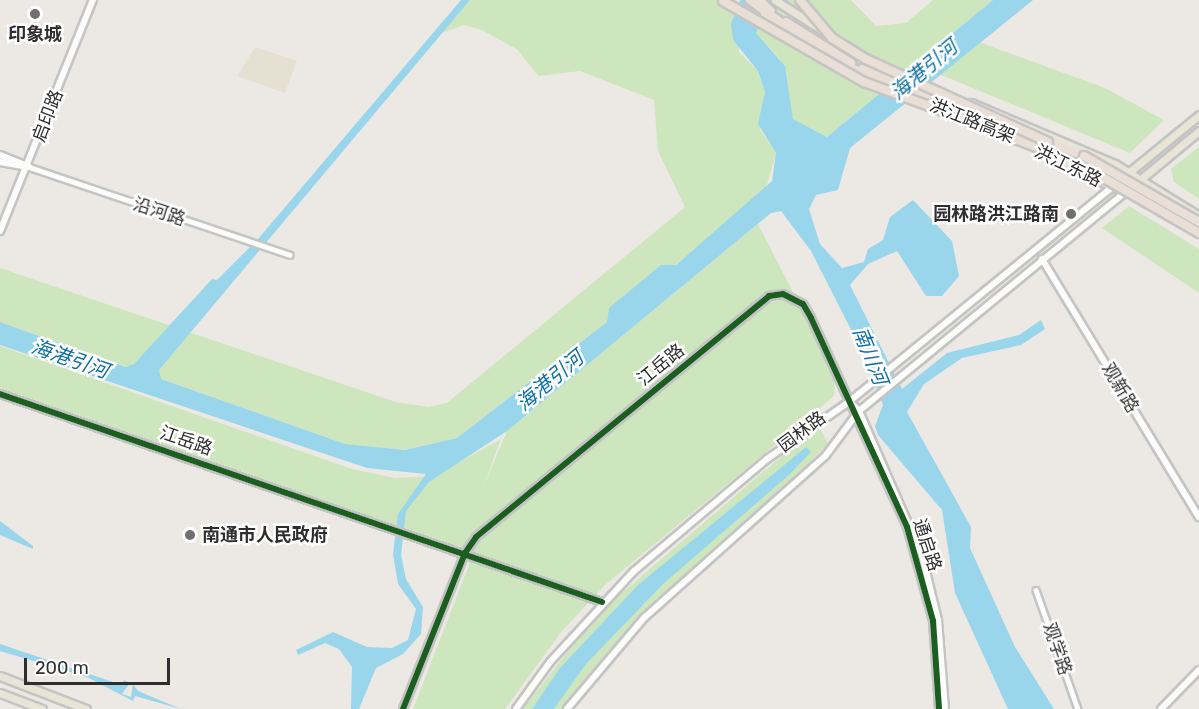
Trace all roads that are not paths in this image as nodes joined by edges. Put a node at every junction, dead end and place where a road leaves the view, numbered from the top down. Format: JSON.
{"nodes":[{"id":1,"x":93,"y":0,"type":"edge"},
{"id":2,"x":722,"y":0,"type":"edge"},
{"id":3,"x":748,"y":0,"type":"edge"},
{"id":4,"x":759,"y":0,"type":"edge"},
{"id":5,"x":775,"y":0,"type":"edge"},
{"id":6,"x":800,"y":0,"type":"edge"},
{"id":7,"x":948,"y":113,"type":"junction"},
{"id":8,"x":1199,"y":115,"type":"edge"},
{"id":9,"x":1199,"y":130,"type":"edge"},
{"id":10,"x":1048,"y":142,"type":"junction"},
{"id":11,"x":0,"y":155,"type":"edge"},
{"id":12,"x":0,"y":162,"type":"edge"},
{"id":13,"x":29,"y":167,"type":"junction"},
{"id":14,"x":1130,"y":172,"type":"junction"},
{"id":15,"x":1141,"y":179,"type":"junction"},
{"id":16,"x":1112,"y":187,"type":"junction"},
{"id":17,"x":1124,"y":193,"type":"junction"},
{"id":18,"x":1199,"y":216,"type":"edge"},
{"id":19,"x":1199,"y":222,"type":"edge"},
{"id":20,"x":0,"y":231,"type":"edge"},
{"id":21,"x":1199,"y":234,"type":"edge"},
{"id":22,"x":290,"y":255,"type":"dead end"},
{"id":23,"x":1042,"y":259,"type":"junction"},
{"id":24,"x":0,"y":394,"type":"edge"},
{"id":25,"x":850,"y":401,"type":"junction"},
{"id":26,"x":859,"y":411,"type":"junction"},
{"id":27,"x":855,"y":420,"type":"junction"},
{"id":28,"x":1199,"y":517,"type":"edge"},
{"id":29,"x":465,"y":553,"type":"junction"},
{"id":30,"x":1036,"y":590,"type":"dead end"},
{"id":31,"x":602,"y":602,"type":"junction"},
{"id":32,"x":1199,"y":670,"type":"edge"},
{"id":33,"x":0,"y":676,"type":"edge"},
{"id":34,"x":0,"y":693,"type":"edge"},
{"id":35,"x":42,"y":709,"type":"edge"},
{"id":36,"x":86,"y":709,"type":"edge"},
{"id":37,"x":403,"y":709,"type":"edge"},
{"id":38,"x":516,"y":709,"type":"edge"},
{"id":39,"x":567,"y":709,"type":"edge"},
{"id":40,"x":939,"y":709,"type":"edge"},
{"id":41,"x":945,"y":709,"type":"edge"},
{"id":42,"x":1078,"y":709,"type":"edge"},
{"id":43,"x":1161,"y":709,"type":"edge"}],
"edges":[{"from":1,"to":13,"type":"street","name":"启印路"},
{"from":2,"to":7,"type":"highway","bridge":true},
{"from":3,"to":7,"type":"highway","name":"洪江路高架","bridge":true},
{"from":3,"to":16,"type":"main road","name":"洪江东路","bridge":true},
{"from":4,"to":10,"type":"highway","name":"洪江路高架","bridge":true},
{"from":5,"to":14,"type":"main road","name":"洪江东路","bridge":true},
{"from":6,"to":10,"type":"highway","bridge":true},
{"from":7,"to":21,"type":"highway","name":"洪江路高架","bridge":true},
{"from":8,"to":14,"type":"main road","name":"园林路"},
{"from":9,"to":15,"type":"main road","name":"园林路"},
{"from":10,"to":19,"type":"highway","name":"洪江路高架","bridge":true},
{"from":11,"to":13,"type":"street","name":"沿河路"},
{"from":12,"to":13,"type":"street","name":"沿河路"},
{"from":13,"to":20,"type":"street","name":"启印路"},
{"from":13,"to":22,"type":"street","name":"沿河路"},
{"from":14,"to":15,"type":"main road","name":"洪江东路"},
{"from":14,"to":16,"type":"main road","name":"园林路"},
{"from":15,"to":17,"type":"main road","name":"园林路"},
{"from":15,"to":18,"type":"main road","name":"洪江东路"},
{"from":16,"to":17,"type":"main road","name":"洪江东路"},
{"from":16,"to":25,"type":"street","name":"园林路"},
{"from":17,"to":21,"type":"main road","name":"洪江东路"},
{"from":17,"to":23,"type":"street","name":"园林路"},
{"from":23,"to":26,"type":"street","name":"园林路"},
{"from":23,"to":28,"type":"street","name":"观新路"},
{"from":24,"to":29,"type":"street","name":"江岳路"},
{"from":25,"to":26,"type":"street","name":"通启路"},
{"from":25,"to":27,"type":"street","name":"通启路"},
{"from":25,"to":29,"type":"street","name":"江岳路"},
{"from":25,"to":31,"type":"street","name":"园林路"},
{"from":26,"to":27,"type":"street","name":"园林路"},
{"from":26,"to":41,"type":"street","name":"通启路"},
{"from":27,"to":39,"type":"street","name":"园林路"},
{"from":27,"to":40,"type":"street","name":"通启路"},
{"from":29,"to":31,"type":"street"},
{"from":29,"to":37,"type":"street","name":"江岳路"},
{"from":30,"to":42,"type":"street","name":"观学路"},
{"from":31,"to":38,"type":"street","name":"园林路"},
{"from":32,"to":43,"type":"street"},
{"from":33,"to":36,"type":"main road"},
{"from":34,"to":35,"type":"main road"}]}
